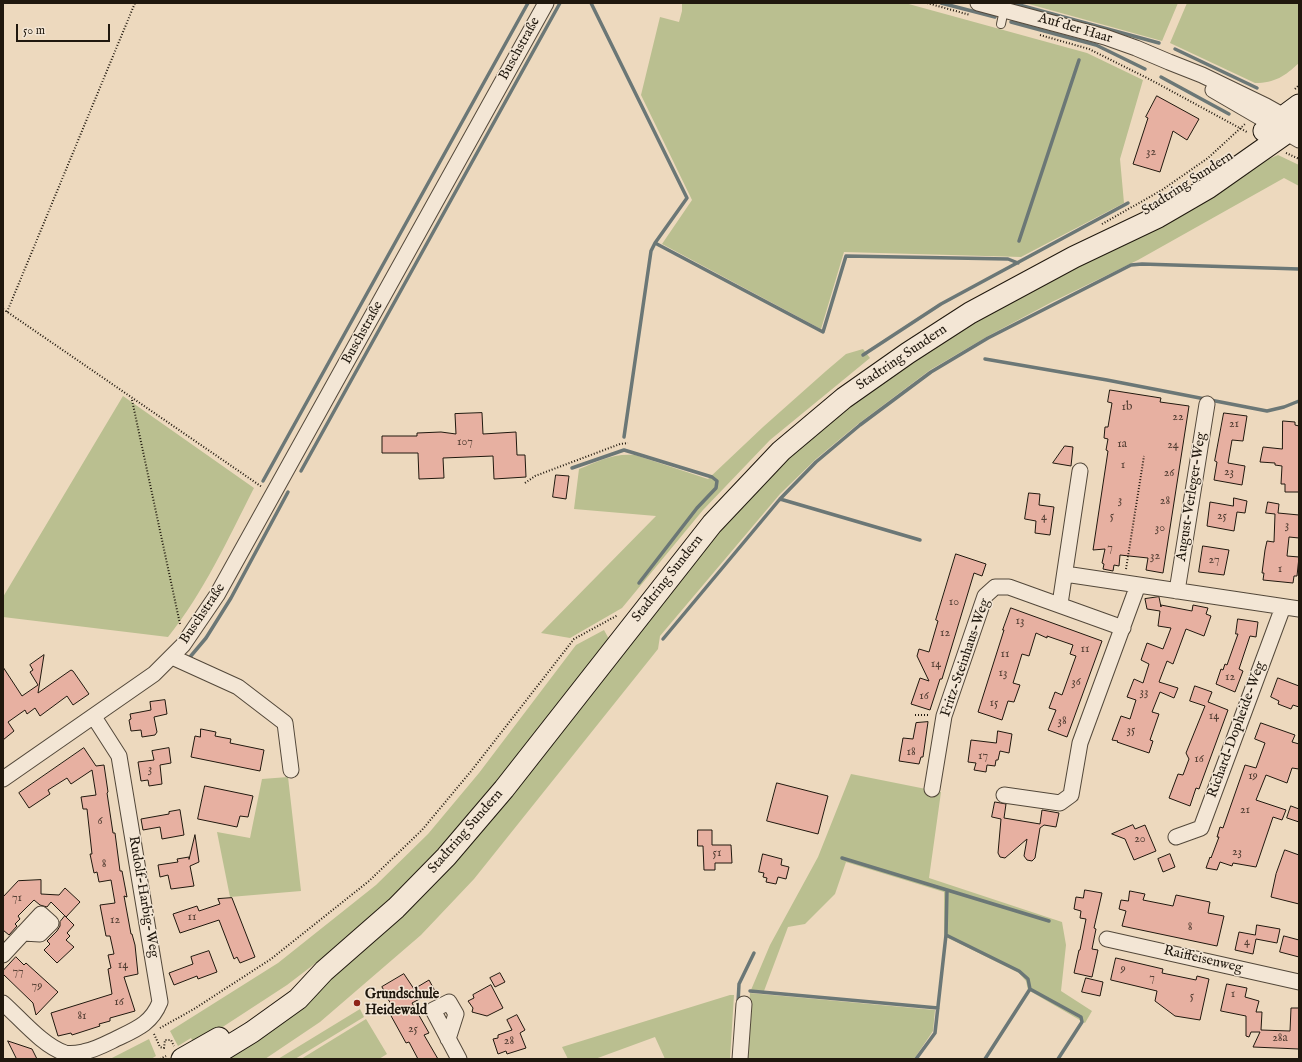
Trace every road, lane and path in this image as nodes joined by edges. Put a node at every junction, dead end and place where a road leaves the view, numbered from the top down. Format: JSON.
{"nodes":[{"id":1,"x":135,"y":3,"type":"edge"},
{"id":2,"x":546,"y":3,"type":"edge"},
{"id":3,"x":927,"y":3,"type":"edge"},
{"id":4,"x":975,"y":9,"type":"edge"},
{"id":5,"x":1037,"y":34,"type":"dead end"},
{"id":6,"x":1247,"y":123,"type":"dead end"},
{"id":7,"x":1291,"y":127,"type":"edge"},
{"id":8,"x":1239,"y":128,"type":"junction"},
{"id":9,"x":1246,"y":132,"type":"dead end"},
{"id":10,"x":1299,"y":159,"type":"edge"},
{"id":11,"x":3,"y":309,"type":"edge"},
{"id":12,"x":7,"y":312,"type":"junction"},
{"id":13,"x":132,"y":398,"type":"junction"},
{"id":14,"x":1207,"y":404,"type":"dead end"},
{"id":15,"x":628,"y":443,"type":"dead end"},
{"id":16,"x":1144,"y":456,"type":"dead end"},
{"id":17,"x":1080,"y":471,"type":"dead end"},
{"id":18,"x":525,"y":483,"type":"dead end"},
{"id":19,"x":273,"y":494,"type":"junction"},
{"id":20,"x":1065,"y":574,"type":"junction"},
{"id":21,"x":1131,"y":584,"type":"junction"},
{"id":22,"x":1177,"y":591,"type":"junction"},
{"id":23,"x":1060,"y":604,"type":"junction"},
{"id":24,"x":1283,"y":607,"type":"junction"},
{"id":25,"x":1299,"y":610,"type":"edge"},
{"id":26,"x":184,"y":624,"type":"dead end"},
{"id":27,"x":1123,"y":628,"type":"junction"},
{"id":28,"x":172,"y":657,"type":"junction"},
{"id":29,"x":94,"y":717,"type":"junction"},
{"id":30,"x":291,"y":770,"type":"dead end"},
{"id":31,"x":3,"y":779,"type":"edge"},
{"id":32,"x":932,"y":789,"type":"dead end"},
{"id":33,"x":1004,"y":795,"type":"dead end"},
{"id":34,"x":1176,"y":837,"type":"dead end"},
{"id":35,"x":23,"y":933,"type":"dead end"},
{"id":36,"x":1107,"y":938,"type":"dead end"},
{"id":37,"x":3,"y":954,"type":"edge"},
{"id":38,"x":324,"y":972,"type":"junction"},
{"id":39,"x":1299,"y":982,"type":"edge"},
{"id":40,"x":3,"y":1003,"type":"edge"},
{"id":41,"x":744,"y":1004,"type":"dead end"},
{"id":42,"x":147,"y":1022,"type":"junction"},
{"id":43,"x":448,"y":1039,"type":"dead end"},
{"id":44,"x":179,"y":1055,"type":"edge"},
{"id":45,"x":208,"y":1059,"type":"edge"},
{"id":46,"x":459,"y":1059,"type":"edge"},
{"id":47,"x":740,"y":1059,"type":"edge"}],
"edges":[{"from":1,"to":12,"type":"path"},
{"from":2,"to":19,"type":"street","name":"Buschstraße"},
{"from":3,"to":4,"type":"path"},
{"from":4,"to":7,"type":"street","name":"Auf der Haar"},
{"from":5,"to":8,"type":"path"},
{"from":6,"to":8,"type":"path"},
{"from":7,"to":10,"type":"path"},
{"from":7,"to":38,"type":"main road","name":"Stadtring Sundern"},
{"from":8,"to":9,"type":"path"},
{"from":11,"to":12,"type":"path"},
{"from":12,"to":13,"type":"path"},
{"from":13,"to":19,"type":"path"},
{"from":13,"to":26,"type":"path"},
{"from":14,"to":22,"type":"street","name":"August-Verleger-Weg"},
{"from":15,"to":18,"type":"path"},
{"from":16,"to":21,"type":"path"},
{"from":17,"to":20,"type":"street"},
{"from":19,"to":28,"type":"street","name":"Buschstraße"},
{"from":20,"to":21,"type":"street"},
{"from":20,"to":23,"type":"street"},
{"from":21,"to":22,"type":"street"},
{"from":21,"to":27,"type":"street"},
{"from":22,"to":24,"type":"street"},
{"from":23,"to":27,"type":"street","name":"Fritz-Steinhaus-Weg"},
{"from":23,"to":32,"type":"street","name":"Fritz-Steinhaus-Weg"},
{"from":24,"to":25,"type":"street"},
{"from":24,"to":34,"type":"street","name":"Richard-Dopheide-Weg"},
{"from":27,"to":33,"type":"street"},
{"from":28,"to":29,"type":"street","name":"Buschstraße"},
{"from":28,"to":30,"type":"street","name":"Buschstraße"},
{"from":29,"to":31,"type":"street","name":"Buschstraße"},
{"from":29,"to":42,"type":"street","name":"Rudolf-Harbig-Weg"},
{"from":35,"to":37,"type":"street"},
{"from":36,"to":39,"type":"street","name":"Raiffeisenweg"},
{"from":38,"to":44,"type":"main road","name":"Stadtring Sundern"},
{"from":38,"to":45,"type":"main road","name":"Stadtring Sundern"},
{"from":40,"to":42,"type":"street","name":"Rudolf-Harbig-Weg"},
{"from":41,"to":47,"type":"street"},
{"from":42,"to":44,"type":"path"},
{"from":43,"to":46,"type":"street"}]}
